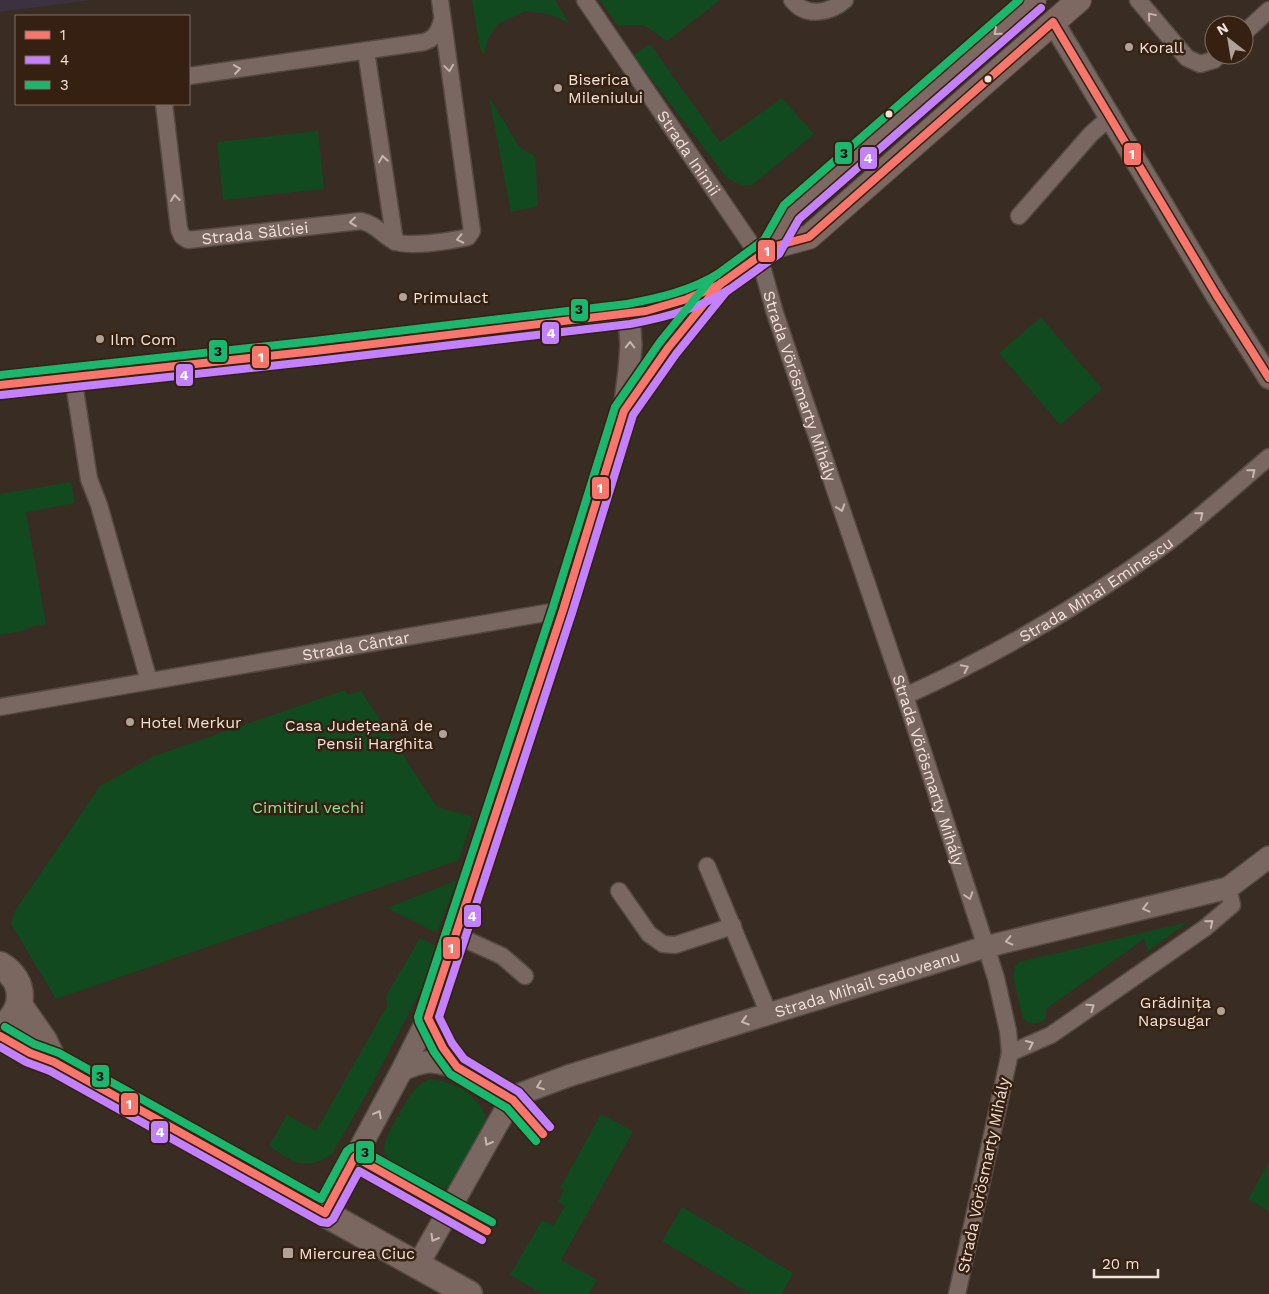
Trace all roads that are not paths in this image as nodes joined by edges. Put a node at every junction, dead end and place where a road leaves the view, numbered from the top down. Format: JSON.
{"nodes":[{"id":1,"x":440,"y":0,"type":"edge"},
{"id":2,"x":585,"y":0,"type":"edge"},
{"id":3,"x":792,"y":0,"type":"edge"},
{"id":4,"x":845,"y":0,"type":"edge"},
{"id":5,"x":1034,"y":0,"type":"edge"},
{"id":6,"x":1078,"y":0,"type":"edge"},
{"id":7,"x":1138,"y":0,"type":"edge"},
{"id":8,"x":1269,"y":10,"type":"edge"},
{"id":9,"x":442,"y":20,"type":"junction"},
{"id":10,"x":1053,"y":22,"type":"junction"},
{"id":11,"x":1254,"y":23,"type":"edge"},
{"id":12,"x":366,"y":51,"type":"junction"},
{"id":13,"x":1204,"y":63,"type":"edge"},
{"id":14,"x":190,"y":76,"type":"edge"},
{"id":15,"x":164,"y":105,"type":"edge"},
{"id":16,"x":1109,"y":118,"type":"junction"},
{"id":17,"x":1019,"y":216,"type":"dead end"},
{"id":18,"x":395,"y":242,"type":"junction"},
{"id":19,"x":765,"y":252,"type":"junction"},
{"id":20,"x":719,"y":285,"type":"junction"},
{"id":21,"x":629,"y":314,"type":"junction"},
{"id":22,"x":73,"y":377,"type":"junction"},
{"id":23,"x":1269,"y":378,"type":"edge"},
{"id":24,"x":0,"y":385,"type":"edge"},
{"id":25,"x":624,"y":411,"type":"junction"},
{"id":26,"x":1269,"y":457,"type":"edge"},
{"id":27,"x":563,"y":610,"type":"junction"},
{"id":28,"x":149,"y":681,"type":"junction"},
{"id":29,"x":905,"y":696,"type":"junction"},
{"id":30,"x":0,"y":707,"type":"edge"},
{"id":31,"x":1269,"y":857,"type":"edge"},
{"id":32,"x":707,"y":866,"type":"dead end"},
{"id":33,"x":1228,"y":888,"type":"junction"},
{"id":34,"x":620,"y":891,"type":"dead end"},
{"id":35,"x":733,"y":926,"type":"junction"},
{"id":36,"x":456,"y":935,"type":"junction"},
{"id":37,"x":985,"y":947,"type":"junction"},
{"id":38,"x":0,"y":965,"type":"edge"},
{"id":39,"x":525,"y":976,"type":"dead end"},
{"id":40,"x":19,"y":1005,"type":"junction"},
{"id":41,"x":769,"y":1014,"type":"junction"},
{"id":42,"x":428,"y":1018,"type":"junction"},
{"id":43,"x":0,"y":1028,"type":"edge"},
{"id":44,"x":0,"y":1036,"type":"edge"},
{"id":45,"x":1010,"y":1054,"type":"junction"},
{"id":46,"x":54,"y":1062,"type":"junction"},
{"id":47,"x":457,"y":1067,"type":"junction"},
{"id":48,"x":402,"y":1070,"type":"junction"},
{"id":49,"x":513,"y":1100,"type":"junction"},
{"id":50,"x":325,"y":1213,"type":"junction"},
{"id":51,"x":418,"y":1265,"type":"junction"},
{"id":52,"x":469,"y":1294,"type":"edge"},
{"id":53,"x":957,"y":1294,"type":"edge"}],
"edges":[{"from":1,"to":9,"type":"street"},
{"from":2,"to":19,"type":"street","name":"Strada Inimii"},
{"from":3,"to":4,"type":"street"},
{"from":5,"to":19,"type":"main road","one_way":true},
{"from":6,"to":10,"type":"main road"},
{"from":13,"to":7,"type":"street","one_way":true},
{"from":8,"to":11,"type":"street"},
{"from":9,"to":12,"type":"street"},
{"from":9,"to":18,"type":"street","one_way":true},
{"from":10,"to":16,"type":"street"},
{"from":10,"to":19,"type":"main road"},
{"from":14,"to":12,"type":"street","one_way":true},
{"from":18,"to":12,"type":"street","one_way":true},
{"from":18,"to":15,"type":"street","name":"Strada Sălciei","one_way":true},
{"from":16,"to":17,"type":"street"},
{"from":16,"to":23,"type":"street"},
{"from":19,"to":20,"type":"main road"},
{"from":19,"to":29,"type":"street","name":"Strada Vörösmarty Mihály","one_way":true},
{"from":20,"to":21,"type":"main road"},
{"from":20,"to":25,"type":"street"},
{"from":21,"to":22,"type":"main road"},
{"from":25,"to":21,"type":"street","one_way":true},
{"from":22,"to":24,"type":"main road"},
{"from":22,"to":28,"type":"street"},
{"from":25,"to":27,"type":"street"},
{"from":29,"to":26,"type":"street","name":"Strada Mihai Eminescu","one_way":true},
{"from":27,"to":28,"type":"street","name":"Strada Cântar"},
{"from":27,"to":36,"type":"street"},
{"from":28,"to":30,"type":"street","name":"Strada Cântar"},
{"from":29,"to":37,"type":"street","name":"Strada Vörösmarty Mihály","one_way":true},
{"from":31,"to":33,"type":"street","name":"Strada Mihail Sadoveanu"},
{"from":32,"to":35,"type":"street"},
{"from":33,"to":37,"type":"street","name":"Strada Mihail Sadoveanu","one_way":true},
{"from":45,"to":33,"type":"street","one_way":true},
{"from":34,"to":35,"type":"street"},
{"from":35,"to":41,"type":"street"},
{"from":36,"to":39,"type":"street"},
{"from":36,"to":42,"type":"street"},
{"from":37,"to":41,"type":"street","name":"Strada Mihail Sadoveanu"},
{"from":37,"to":45,"type":"street","name":"Strada Vörösmarty Mihály"},
{"from":38,"to":40,"type":"main road"},
{"from":40,"to":43,"type":"main road"},
{"from":40,"to":46,"type":"main road"},
{"from":41,"to":49,"type":"street","name":"Strada Mihail Sadoveanu","one_way":true},
{"from":42,"to":47,"type":"street"},
{"from":42,"to":48,"type":"street"},
{"from":44,"to":46,"type":"main road"},
{"from":45,"to":53,"type":"street","name":"Strada Vörösmarty Mihály"},
{"from":46,"to":50,"type":"main road"},
{"from":47,"to":48,"type":"street"},
{"from":47,"to":49,"type":"street"},
{"from":50,"to":48,"type":"street","one_way":true},
{"from":49,"to":51,"type":"street","one_way":true},
{"from":50,"to":51,"type":"main road"},
{"from":51,"to":52,"type":"main road"}]}
